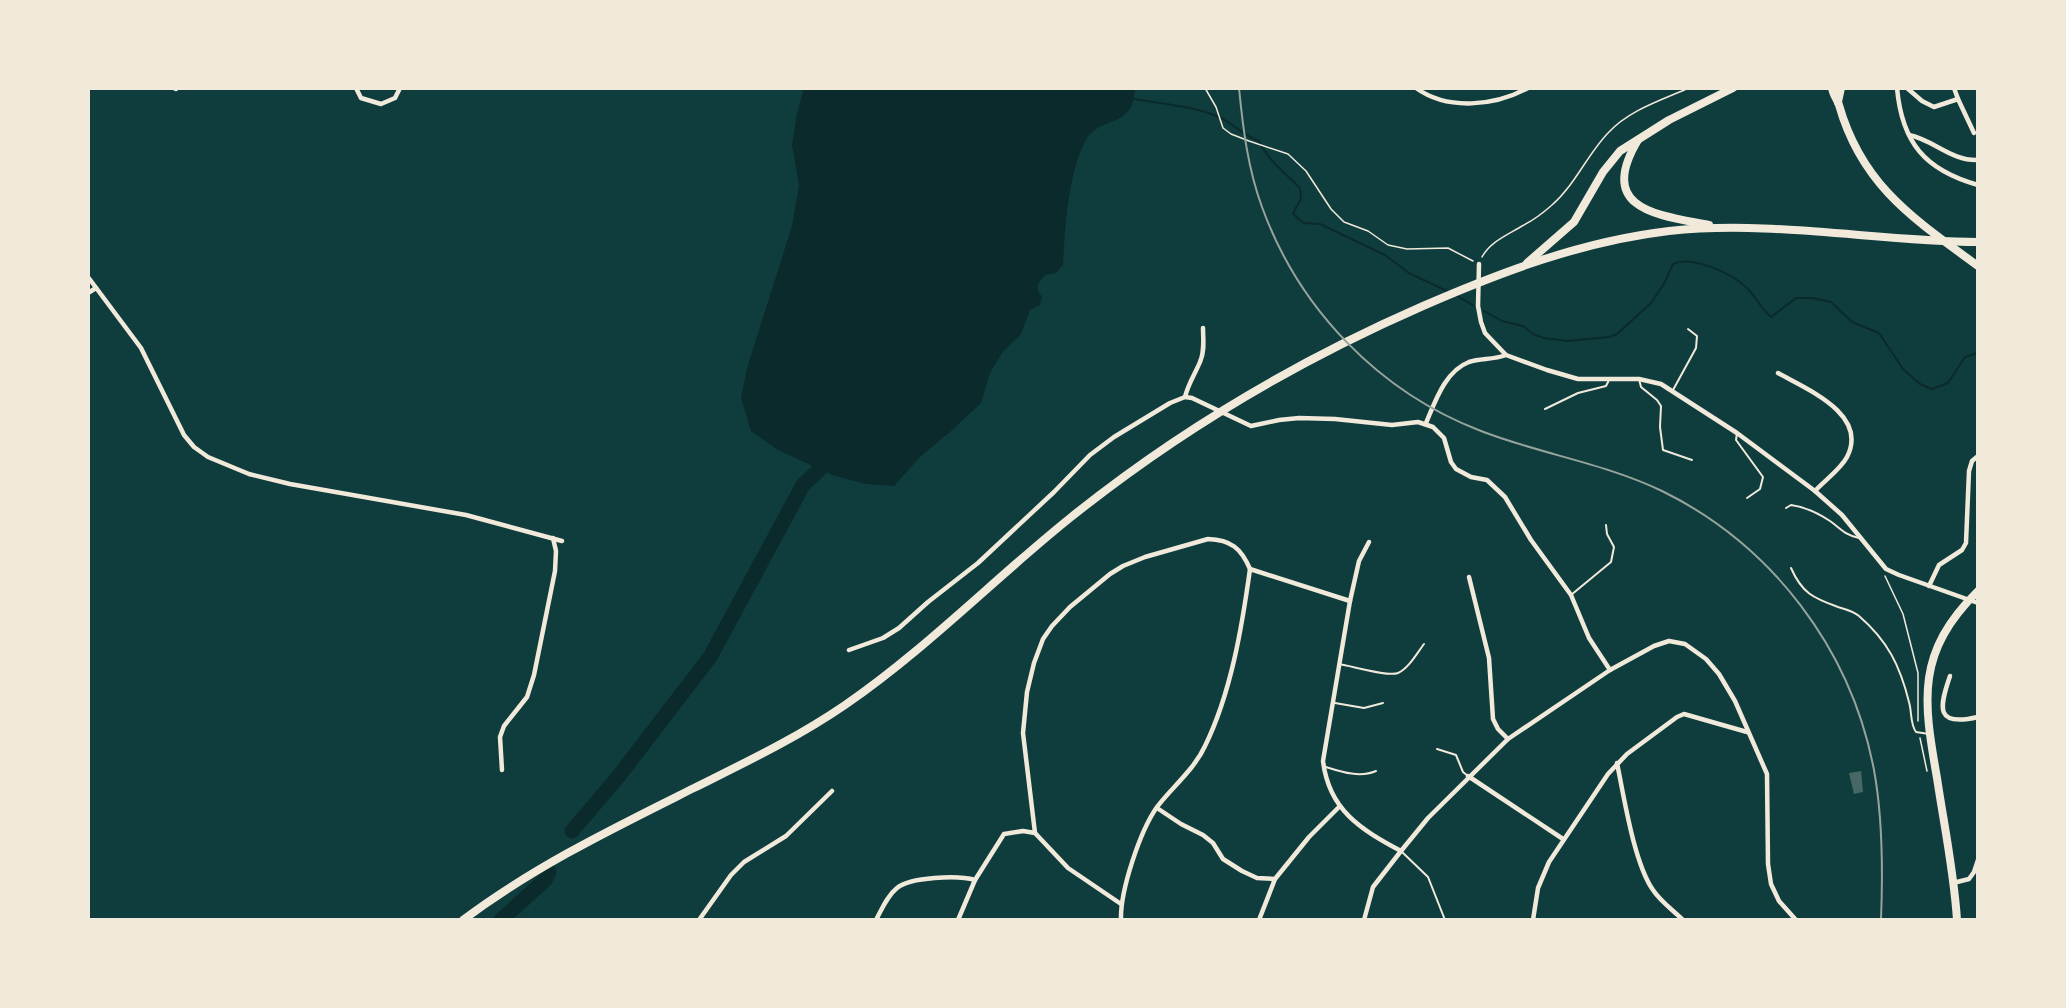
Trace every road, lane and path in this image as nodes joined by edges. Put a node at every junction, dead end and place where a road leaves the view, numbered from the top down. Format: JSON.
{"nodes":[{"id":1,"x":356,"y":88,"type":"edge"},
{"id":2,"x":400,"y":88,"type":"edge"},
{"id":3,"x":1205,"y":88,"type":"edge"},
{"id":4,"x":1416,"y":88,"type":"edge"},
{"id":5,"x":1528,"y":88,"type":"edge"},
{"id":6,"x":1689,"y":88,"type":"edge"},
{"id":7,"x":1733,"y":88,"type":"edge"},
{"id":8,"x":1832,"y":88,"type":"edge"},
{"id":9,"x":1841,"y":88,"type":"edge"},
{"id":10,"x":1897,"y":88,"type":"edge"},
{"id":11,"x":1906,"y":88,"type":"edge"},
{"id":12,"x":1954,"y":88,"type":"edge"},
{"id":13,"x":1958,"y":99,"type":"junction"},
{"id":14,"x":1838,"y":102,"type":"junction"},
{"id":15,"x":1974,"y":133,"type":"dead end"},
{"id":16,"x":1909,"y":135,"type":"junction"},
{"id":17,"x":1639,"y":138,"type":"junction"},
{"id":18,"x":1977,"y":160,"type":"edge"},
{"id":19,"x":1977,"y":185,"type":"edge"},
{"id":20,"x":1723,"y":228,"type":"junction"},
{"id":21,"x":1977,"y":242,"type":"edge"},
{"id":22,"x":1479,"y":264,"type":"junction"},
{"id":23,"x":1977,"y":265,"type":"edge"},
{"id":24,"x":1524,"y":266,"type":"junction"},
{"id":25,"x":88,"y":277,"type":"edge"},
{"id":26,"x":96,"y":288,"type":"junction"},
{"id":27,"x":88,"y":293,"type":"edge"},
{"id":28,"x":1203,"y":328,"type":"dead end"},
{"id":29,"x":1688,"y":328,"type":"dead end"},
{"id":30,"x":1506,"y":355,"type":"junction"},
{"id":31,"x":1779,"y":374,"type":"dead end"},
{"id":32,"x":1608,"y":380,"type":"junction"},
{"id":33,"x":1639,"y":380,"type":"junction"},
{"id":34,"x":1673,"y":390,"type":"junction"},
{"id":35,"x":1185,"y":397,"type":"junction"},
{"id":36,"x":1545,"y":409,"type":"dead end"},
{"id":37,"x":1426,"y":423,"type":"junction"},
{"id":38,"x":1737,"y":433,"type":"junction"},
{"id":39,"x":1977,"y":456,"type":"edge"},
{"id":40,"x":1692,"y":460,"type":"dead end"},
{"id":41,"x":1815,"y":490,"type":"junction"},
{"id":42,"x":1747,"y":498,"type":"dead end"},
{"id":43,"x":1786,"y":508,"type":"dead end"},
{"id":44,"x":1606,"y":525,"type":"dead end"},
{"id":45,"x":553,"y":538,"type":"junction"},
{"id":46,"x":1862,"y":538,"type":"junction"},
{"id":47,"x":562,"y":541,"type":"dead end"},
{"id":48,"x":1369,"y":542,"type":"dead end"},
{"id":49,"x":1791,"y":568,"type":"dead end"},
{"id":50,"x":1250,"y":569,"type":"junction"},
{"id":51,"x":1883,"y":573,"type":"dead end"},
{"id":52,"x":1469,"y":577,"type":"dead end"},
{"id":53,"x":1929,"y":586,"type":"junction"},
{"id":54,"x":1975,"y":593,"type":"edge"},
{"id":55,"x":1570,"y":595,"type":"junction"},
{"id":56,"x":1350,"y":602,"type":"junction"},
{"id":57,"x":1977,"y":603,"type":"edge"},
{"id":58,"x":1424,"y":644,"type":"dead end"},
{"id":59,"x":849,"y":650,"type":"dead end"},
{"id":60,"x":1339,"y":664,"type":"junction"},
{"id":61,"x":1610,"y":670,"type":"junction"},
{"id":62,"x":1918,"y":673,"type":"dead end"},
{"id":63,"x":1950,"y":676,"type":"dead end"},
{"id":64,"x":1332,"y":703,"type":"junction"},
{"id":65,"x":1383,"y":703,"type":"dead end"},
{"id":66,"x":1977,"y":717,"type":"edge"},
{"id":67,"x":1747,"y":732,"type":"junction"},
{"id":68,"x":1929,"y":734,"type":"junction"},
{"id":69,"x":1508,"y":739,"type":"junction"},
{"id":70,"x":1437,"y":749,"type":"dead end"},
{"id":71,"x":1617,"y":763,"type":"junction"},
{"id":72,"x":1323,"y":766,"type":"junction"},
{"id":73,"x":502,"y":770,"type":"dead end"},
{"id":74,"x":1376,"y":771,"type":"dead end"},
{"id":75,"x":1468,"y":776,"type":"junction"},
{"id":76,"x":832,"y":791,"type":"dead end"},
{"id":77,"x":1339,"y":807,"type":"junction"},
{"id":78,"x":1157,"y":808,"type":"junction"},
{"id":79,"x":1035,"y":834,"type":"junction"},
{"id":80,"x":1563,"y":839,"type":"junction"},
{"id":81,"x":1401,"y":851,"type":"junction"},
{"id":82,"x":1977,"y":860,"type":"edge"},
{"id":83,"x":1275,"y":879,"type":"junction"},
{"id":84,"x":975,"y":880,"type":"junction"},
{"id":85,"x":1953,"y":883,"type":"junction"},
{"id":86,"x":1120,"y":904,"type":"junction"},
{"id":87,"x":463,"y":920,"type":"edge"},
{"id":88,"x":699,"y":920,"type":"edge"},
{"id":89,"x":876,"y":920,"type":"edge"},
{"id":90,"x":958,"y":920,"type":"edge"},
{"id":91,"x":1121,"y":920,"type":"edge"},
{"id":92,"x":1259,"y":920,"type":"edge"},
{"id":93,"x":1364,"y":920,"type":"edge"},
{"id":94,"x":1445,"y":920,"type":"edge"},
{"id":95,"x":1533,"y":920,"type":"edge"},
{"id":96,"x":1683,"y":920,"type":"edge"},
{"id":97,"x":1797,"y":920,"type":"edge"},
{"id":98,"x":1957,"y":920,"type":"edge"}],
"edges":[{"from":1,"to":2,"type":"street"},
{"from":3,"to":22,"type":"path"},
{"from":4,"to":5,"type":"street"},
{"from":6,"to":22,"type":"path"},
{"from":7,"to":17,"type":"main road"},
{"from":8,"to":14,"type":"main road"},
{"from":9,"to":14,"type":"main road"},
{"from":10,"to":16,"type":"street"},
{"from":11,"to":13,"type":"street"},
{"from":12,"to":13,"type":"street"},
{"from":13,"to":15,"type":"street"},
{"from":14,"to":23,"type":"main road"},
{"from":16,"to":18,"type":"street"},
{"from":16,"to":19,"type":"street"},
{"from":17,"to":20,"type":"main road"},
{"from":17,"to":24,"type":"main road"},
{"from":20,"to":21,"type":"main road"},
{"from":20,"to":24,"type":"main road"},
{"from":22,"to":30,"type":"street"},
{"from":24,"to":87,"type":"main road"},
{"from":25,"to":26,"type":"street"},
{"from":26,"to":27,"type":"street"},
{"from":26,"to":45,"type":"street"},
{"from":28,"to":35,"type":"street"},
{"from":29,"to":34,"type":"lane"},
{"from":30,"to":32,"type":"street"},
{"from":30,"to":37,"type":"street"},
{"from":31,"to":41,"type":"street"},
{"from":32,"to":33,"type":"street"},
{"from":32,"to":36,"type":"lane"},
{"from":33,"to":34,"type":"street"},
{"from":33,"to":40,"type":"lane"},
{"from":34,"to":38,"type":"street"},
{"from":35,"to":37,"type":"street"},
{"from":35,"to":59,"type":"street"},
{"from":37,"to":55,"type":"street"},
{"from":38,"to":41,"type":"street"},
{"from":38,"to":42,"type":"lane"},
{"from":39,"to":53,"type":"street"},
{"from":41,"to":46,"type":"street"},
{"from":43,"to":46,"type":"lane"},
{"from":44,"to":55,"type":"lane"},
{"from":45,"to":47,"type":"street"},
{"from":45,"to":73,"type":"street"},
{"from":46,"to":53,"type":"street"},
{"from":48,"to":56,"type":"street"},
{"from":49,"to":68,"type":"lane"},
{"from":50,"to":56,"type":"street"},
{"from":50,"to":78,"type":"street"},
{"from":50,"to":79,"type":"street"},
{"from":51,"to":62,"type":"path"},
{"from":52,"to":69,"type":"street"},
{"from":53,"to":57,"type":"street"},
{"from":54,"to":68,"type":"main road"},
{"from":55,"to":61,"type":"street"},
{"from":56,"to":60,"type":"street"},
{"from":58,"to":60,"type":"lane"},
{"from":60,"to":64,"type":"street"},
{"from":61,"to":67,"type":"street"},
{"from":61,"to":69,"type":"street"},
{"from":63,"to":66,"type":"street"},
{"from":64,"to":65,"type":"lane"},
{"from":64,"to":72,"type":"street"},
{"from":67,"to":71,"type":"street"},
{"from":67,"to":97,"type":"street"},
{"from":68,"to":85,"type":"main road"},
{"from":69,"to":75,"type":"street"},
{"from":70,"to":75,"type":"lane"},
{"from":71,"to":80,"type":"street"},
{"from":71,"to":96,"type":"street"},
{"from":72,"to":74,"type":"lane"},
{"from":72,"to":77,"type":"street"},
{"from":75,"to":80,"type":"street"},
{"from":75,"to":81,"type":"street"},
{"from":76,"to":88,"type":"street"},
{"from":77,"to":81,"type":"street"},
{"from":77,"to":83,"type":"street"},
{"from":78,"to":83,"type":"street"},
{"from":78,"to":86,"type":"street"},
{"from":79,"to":84,"type":"street"},
{"from":79,"to":86,"type":"street"},
{"from":80,"to":95,"type":"street"},
{"from":81,"to":93,"type":"street"},
{"from":81,"to":94,"type":"lane"},
{"from":82,"to":85,"type":"street"},
{"from":83,"to":92,"type":"street"},
{"from":84,"to":89,"type":"street"},
{"from":84,"to":90,"type":"street"},
{"from":85,"to":98,"type":"main road"},
{"from":86,"to":91,"type":"street"}]}
